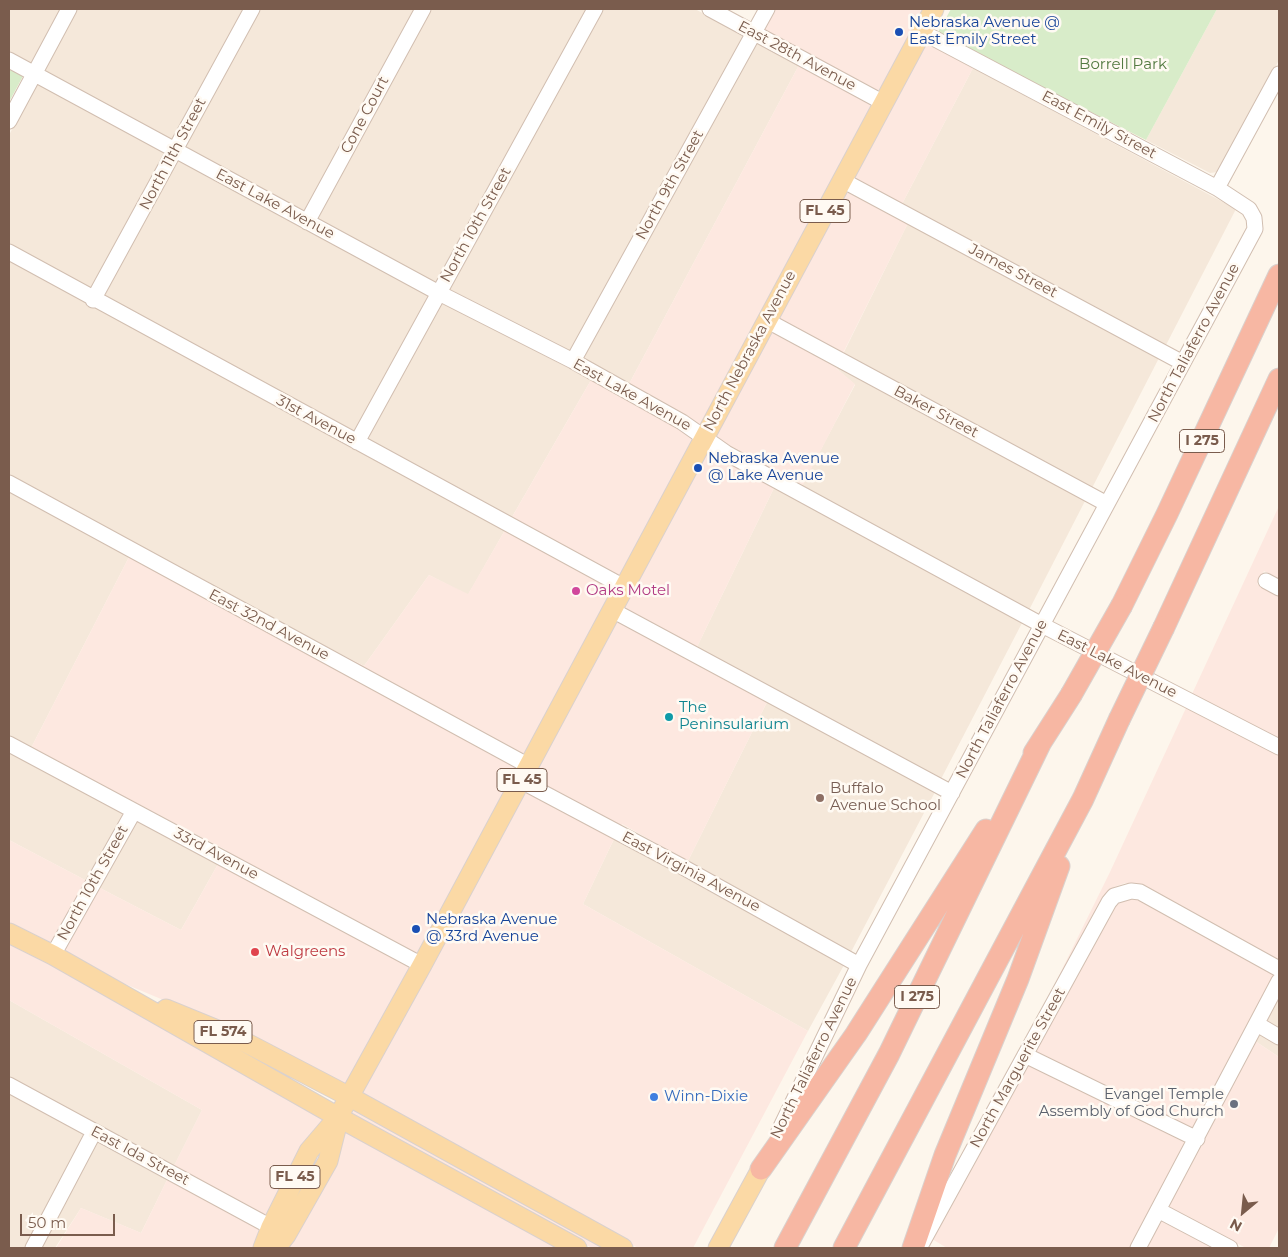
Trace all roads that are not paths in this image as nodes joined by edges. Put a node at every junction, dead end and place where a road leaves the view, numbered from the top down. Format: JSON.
{"nodes":[{"id":1,"x":69,"y":9,"type":"edge"},
{"id":2,"x":252,"y":9,"type":"edge"},
{"id":3,"x":423,"y":9,"type":"edge"},
{"id":4,"x":595,"y":9,"type":"edge"},
{"id":5,"x":710,"y":9,"type":"edge"},
{"id":6,"x":767,"y":9,"type":"edge"},
{"id":7,"x":934,"y":9,"type":"edge"},
{"id":8,"x":922,"y":32,"type":"junction"},
{"id":9,"x":754,"y":33,"type":"junction"},
{"id":10,"x":9,"y":60,"type":"edge"},
{"id":11,"x":34,"y":74,"type":"junction"},
{"id":12,"x":1279,"y":74,"type":"edge"},
{"id":13,"x":884,"y":102,"type":"junction"},
{"id":14,"x":9,"y":121,"type":"edge"},
{"id":15,"x":175,"y":150,"type":"junction"},
{"id":16,"x":842,"y":180,"type":"junction"},
{"id":17,"x":1217,"y":188,"type":"junction"},
{"id":18,"x":308,"y":222,"type":"junction"},
{"id":19,"x":1252,"y":234,"type":"joint"},
{"id":20,"x":9,"y":252,"type":"edge"},
{"id":21,"x":1279,"y":275,"type":"edge"},
{"id":22,"x":439,"y":293,"type":"junction"},
{"id":23,"x":94,"y":300,"type":"junction"},
{"id":24,"x":766,"y":320,"type":"junction"},
{"id":25,"x":573,"y":361,"type":"junction"},
{"id":26,"x":1184,"y":363,"type":"junction"},
{"id":27,"x":1279,"y":379,"type":"edge"},
{"id":28,"x":704,"y":437,"type":"junction"},
{"id":29,"x":357,"y":442,"type":"junction"},
{"id":30,"x":9,"y":483,"type":"edge"},
{"id":31,"x":1106,"y":504,"type":"junction"},
{"id":32,"x":624,"y":587,"type":"junction"},
{"id":33,"x":612,"y":610,"type":"junction"},
{"id":34,"x":1042,"y":625,"type":"junction"},
{"id":35,"x":1041,"y":742,"type":"junction"},
{"id":36,"x":9,"y":744,"type":"edge"},
{"id":37,"x":1279,"y":747,"type":"edge"},
{"id":38,"x":525,"y":774,"type":"junction"},
{"id":39,"x":952,"y":793,"type":"junction"},
{"id":40,"x":1083,"y":799,"type":"junction"},
{"id":41,"x":134,"y":811,"type":"junction"},
{"id":42,"x":9,"y":933,"type":"edge"},
{"id":43,"x":53,"y":955,"type":"junction"},
{"id":44,"x":422,"y":965,"type":"junction"},
{"id":45,"x":859,"y":965,"type":"junction"},
{"id":46,"x":1279,"y":969,"type":"edge"},
{"id":47,"x":91,"y":978,"type":"junction"},
{"id":48,"x":1279,"y":981,"type":"edge"},
{"id":49,"x":1256,"y":1024,"type":"junction"},
{"id":50,"x":1279,"y":1037,"type":"edge"},
{"id":51,"x":1025,"y":1055,"type":"junction"},
{"id":52,"x":9,"y":1085,"type":"edge"},
{"id":53,"x":350,"y":1097,"type":"junction"},
{"id":54,"x":338,"y":1117,"type":"junction"},
{"id":55,"x":94,"y":1132,"type":"junction"},
{"id":56,"x":1196,"y":1139,"type":"junction"},
{"id":57,"x":761,"y":1169,"type":"junction"},
{"id":58,"x":1158,"y":1210,"type":"junction"},
{"id":59,"x":271,"y":1226,"type":"junction"},
{"id":60,"x":718,"y":1246,"type":"edge"},
{"id":61,"x":922,"y":1247,"type":"edge"},
{"id":62,"x":33,"y":1248,"type":"edge"},
{"id":63,"x":263,"y":1248,"type":"edge"},
{"id":64,"x":276,"y":1248,"type":"edge"},
{"id":65,"x":577,"y":1248,"type":"edge"},
{"id":66,"x":623,"y":1248,"type":"edge"},
{"id":67,"x":785,"y":1248,"type":"edge"},
{"id":68,"x":844,"y":1248,"type":"edge"},
{"id":69,"x":1138,"y":1248,"type":"edge"},
{"id":70,"x":1230,"y":1248,"type":"edge"}],
"edges":[{"from":1,"to":11,"type":"street"},
{"from":2,"to":15,"type":"street","name":"North 11th Street"},
{"from":3,"to":18,"type":"street","name":"Cone Court"},
{"from":4,"to":22,"type":"street","name":"North 10th Street"},
{"from":5,"to":9,"type":"street","name":"East 28th Avenue"},
{"from":6,"to":9,"type":"street","name":"North 9th Street"},
{"from":7,"to":8,"type":"main road","name":"North Nebraska Avenue","number":"FL 45"},
{"from":8,"to":13,"type":"main road","name":"North Nebraska Avenue","number":"FL 45"},
{"from":8,"to":17,"type":"street","name":"East Emily Street"},
{"from":9,"to":13,"type":"street","name":"East 28th Avenue"},
{"from":9,"to":25,"type":"street","name":"North 9th Street"},
{"from":10,"to":11,"type":"street","name":"East Lake Avenue"},
{"from":11,"to":14,"type":"street"},
{"from":11,"to":15,"type":"street","name":"East Lake Avenue"},
{"from":12,"to":17,"type":"street"},
{"from":13,"to":16,"type":"main road","name":"North Nebraska Avenue","number":"FL 45"},
{"from":15,"to":18,"type":"street","name":"East Lake Avenue"},
{"from":15,"to":23,"type":"street","name":"North 11th Street"},
{"from":16,"to":24,"type":"main road","name":"North Nebraska Avenue","number":"FL 45"},
{"from":16,"to":26,"type":"street","name":"James Street"},
{"from":17,"to":19,"type":"street","name":"East Emily Street"},
{"from":18,"to":22,"type":"street","name":"East Lake Avenue"},
{"from":19,"to":26,"type":"street","name":"North Taliaferro Avenue"},
{"from":20,"to":23,"type":"street","name":"31st Avenue"},
{"from":21,"to":35,"type":"highway","number":"I 275","bridge":true},
{"from":22,"to":25,"type":"street","name":"East Lake Avenue"},
{"from":22,"to":29,"type":"street","name":"North 10th Street"},
{"from":23,"to":29,"type":"street","name":"31st Avenue"},
{"from":24,"to":28,"type":"main road","name":"North Nebraska Avenue","number":"FL 45"},
{"from":24,"to":31,"type":"street","name":"Baker Street"},
{"from":25,"to":28,"type":"street","name":"East Lake Avenue"},
{"from":26,"to":31,"type":"street","name":"North Taliaferro Avenue"},
{"from":27,"to":40,"type":"highway","number":"I 275","bridge":true},
{"from":28,"to":32,"type":"main road","name":"North Nebraska Avenue","number":"FL 45"},
{"from":28,"to":34,"type":"street","name":"East Lake Avenue"},
{"from":29,"to":32,"type":"street","name":"31st Avenue"},
{"from":30,"to":38,"type":"street","name":"East 32nd Avenue"},
{"from":31,"to":34,"type":"street","name":"North Taliaferro Avenue"},
{"from":32,"to":33,"type":"main road","name":"North Nebraska Avenue","number":"FL 45"},
{"from":33,"to":38,"type":"main road","name":"North Nebraska Avenue","number":"FL 45"},
{"from":33,"to":39,"type":"street"},
{"from":34,"to":37,"type":"street","name":"East Lake Avenue"},
{"from":34,"to":39,"type":"street","name":"North Taliaferro Avenue"},
{"from":35,"to":57,"type":"highway"},
{"from":35,"to":67,"type":"highway","number":"I 275"},
{"from":36,"to":41,"type":"street","name":"33rd Avenue"},
{"from":38,"to":44,"type":"main road","name":"North Nebraska Avenue","number":"FL 45"},
{"from":38,"to":45,"type":"street","name":"East Virginia Avenue"},
{"from":39,"to":45,"type":"street","name":"North Taliaferro Avenue"},
{"from":40,"to":61,"type":"highway"},
{"from":40,"to":68,"type":"highway","number":"I 275"},
{"from":41,"to":43,"type":"street","name":"North 10th Street"},
{"from":41,"to":44,"type":"street","name":"33rd Avenue"},
{"from":42,"to":43,"type":"main road","number":"FL 574"},
{"from":43,"to":47,"type":"main road","number":"FL 574"},
{"from":44,"to":53,"type":"main road","name":"North Nebraska Avenue","number":"FL 45"},
{"from":45,"to":57,"type":"street","name":"North Taliaferro Avenue"},
{"from":46,"to":51,"type":"street","name":"North Marguerite Street"},
{"from":47,"to":53,"type":"main road","number":"FL 574"},
{"from":47,"to":54,"type":"main road","number":"FL 574"},
{"from":48,"to":49,"type":"street"},
{"from":49,"to":50,"type":"street"},
{"from":49,"to":56,"type":"street"},
{"from":51,"to":56,"type":"street"},
{"from":51,"to":61,"type":"street","name":"North Marguerite Street"},
{"from":52,"to":55,"type":"street","name":"East Ida Street"},
{"from":53,"to":54,"type":"main road","name":"North Nebraska Avenue","number":"FL 45"},
{"from":53,"to":66,"type":"main road","number":"FL 574"},
{"from":54,"to":59,"type":"main road","name":"North Nebraska Avenue","number":"FL 45"},
{"from":54,"to":64,"type":"main road","name":"North Nebraska Avenue","number":"FL 45"},
{"from":54,"to":65,"type":"main road","number":"FL 574"},
{"from":55,"to":59,"type":"street","name":"East Ida Street"},
{"from":55,"to":62,"type":"street"},
{"from":56,"to":58,"type":"street"},
{"from":57,"to":60,"type":"main road","name":"North Taliaferro Avenue"},
{"from":58,"to":69,"type":"street"},
{"from":58,"to":70,"type":"street"},
{"from":59,"to":63,"type":"main road","name":"North Nebraska Avenue","number":"FL 45"}]}
